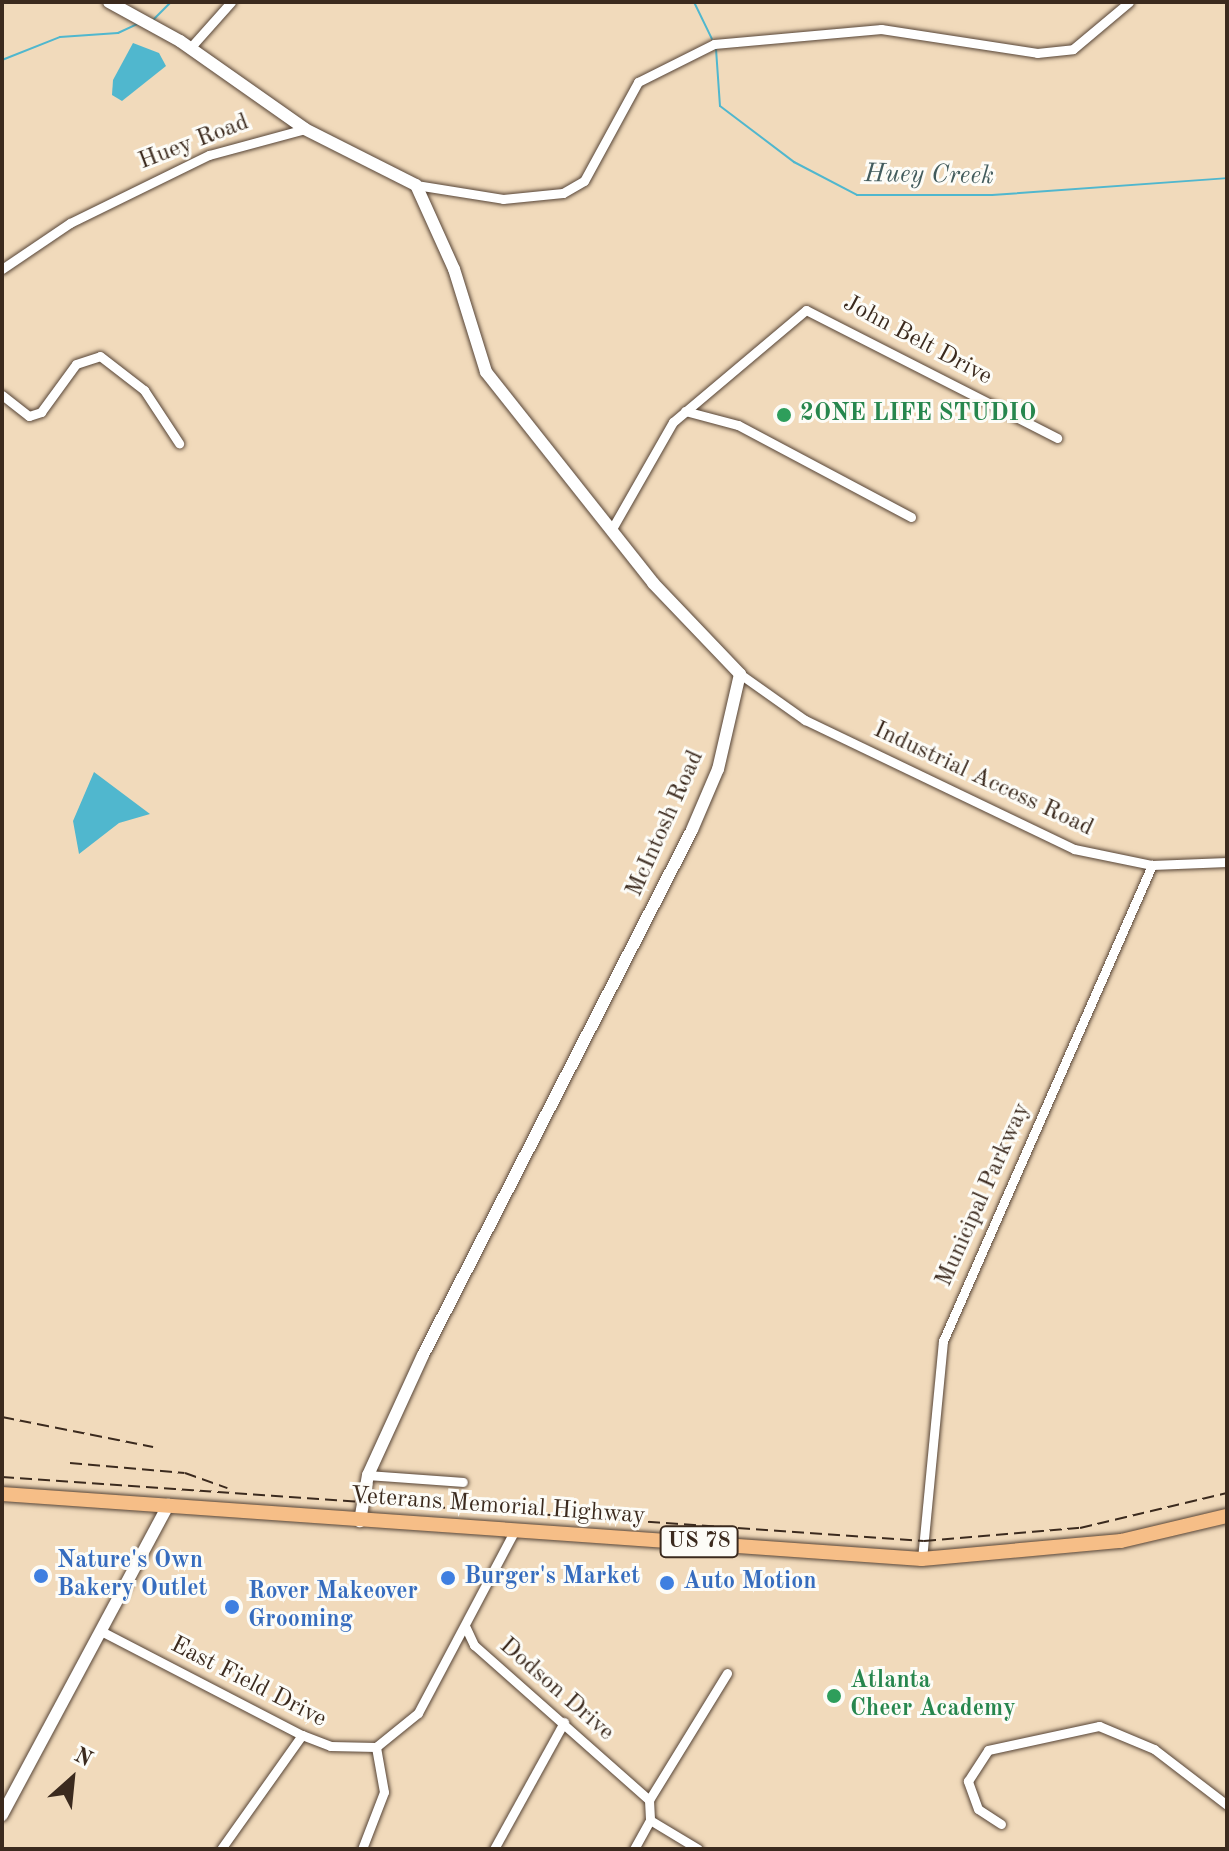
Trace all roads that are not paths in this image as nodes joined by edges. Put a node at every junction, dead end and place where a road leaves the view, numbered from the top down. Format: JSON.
{"nodes":[{"id":1,"x":109,"y":2,"type":"edge"},
{"id":2,"x":231,"y":2,"type":"edge"},
{"id":3,"x":1129,"y":2,"type":"edge"},
{"id":4,"x":190,"y":48,"type":"junction"},
{"id":5,"x":305,"y":129,"type":"junction"},
{"id":6,"x":416,"y":185,"type":"junction"},
{"id":7,"x":2,"y":269,"type":"edge"},
{"id":8,"x":2,"y":395,"type":"edge"},
{"id":9,"x":685,"y":411,"type":"junction"},
{"id":10,"x":1057,"y":438,"type":"dead end"},
{"id":11,"x":179,"y":443,"type":"dead end"},
{"id":12,"x":911,"y":517,"type":"dead end"},
{"id":13,"x":613,"y":527,"type":"junction"},
{"id":14,"x":740,"y":674,"type":"junction"},
{"id":15,"x":1227,"y":862,"type":"edge"},
{"id":16,"x":1152,"y":865,"type":"junction"},
{"id":17,"x":368,"y":1475,"type":"junction"},
{"id":18,"x":463,"y":1482,"type":"dead end"},
{"id":19,"x":2,"y":1494,"type":"edge"},
{"id":20,"x":168,"y":1505,"type":"junction"},
{"id":21,"x":1227,"y":1516,"type":"edge"},
{"id":22,"x":360,"y":1521,"type":"junction"},
{"id":23,"x":514,"y":1532,"type":"junction"},
{"id":24,"x":922,"y":1559,"type":"junction"},
{"id":25,"x":466,"y":1628,"type":"junction"},
{"id":26,"x":101,"y":1631,"type":"junction"},
{"id":27,"x":727,"y":1673,"type":"dead end"},
{"id":28,"x":564,"y":1722,"type":"junction"},
{"id":29,"x":302,"y":1735,"type":"junction"},
{"id":30,"x":376,"y":1747,"type":"junction"},
{"id":31,"x":649,"y":1800,"type":"junction"},
{"id":32,"x":1227,"y":1805,"type":"edge"},
{"id":33,"x":2,"y":1815,"type":"edge"},
{"id":34,"x":650,"y":1820,"type":"junction"},
{"id":35,"x":1001,"y":1824,"type":"dead end"},
{"id":36,"x":221,"y":1849,"type":"edge"},
{"id":37,"x":362,"y":1849,"type":"edge"},
{"id":38,"x":494,"y":1849,"type":"edge"},
{"id":39,"x":634,"y":1849,"type":"edge"},
{"id":40,"x":698,"y":1849,"type":"edge"}],
"edges":[{"from":1,"to":4,"type":"street"},
{"from":2,"to":4,"type":"street"},
{"from":3,"to":6,"type":"street"},
{"from":4,"to":5,"type":"street"},
{"from":5,"to":6,"type":"street"},
{"from":5,"to":7,"type":"street","name":"Huey Road"},
{"from":6,"to":13,"type":"street"},
{"from":8,"to":11,"type":"street"},
{"from":9,"to":10,"type":"street","name":"John Belt Drive"},
{"from":9,"to":12,"type":"street"},
{"from":9,"to":13,"type":"street","name":"John Belt Drive"},
{"from":13,"to":14,"type":"street"},
{"from":14,"to":16,"type":"street","name":"Industrial Access Road"},
{"from":14,"to":17,"type":"street","name":"McIntosh Road"},
{"from":15,"to":16,"type":"street","name":"Industrial Access Road"},
{"from":16,"to":24,"type":"street","name":"Municipal Parkway"},
{"from":17,"to":18,"type":"street"},
{"from":17,"to":22,"type":"street","name":"McIntosh Road"},
{"from":19,"to":20,"type":"main road","name":"Veterans Memorial Highway","number":"US 78"},
{"from":20,"to":22,"type":"main road","name":"Veterans Memorial Highway","number":"US 78"},
{"from":20,"to":26,"type":"street"},
{"from":21,"to":24,"type":"main road","name":"Veterans Memorial Highway","number":"US 78"},
{"from":22,"to":23,"type":"main road","name":"Veterans Memorial Highway","number":"US 78"},
{"from":23,"to":24,"type":"main road","name":"Veterans Memorial Highway","number":"US 78"},
{"from":23,"to":25,"type":"street"},
{"from":25,"to":28,"type":"street","name":"Dodson Drive"},
{"from":25,"to":30,"type":"street"},
{"from":26,"to":29,"type":"street","name":"East Field Drive"},
{"from":26,"to":33,"type":"street"},
{"from":27,"to":31,"type":"street"},
{"from":28,"to":31,"type":"street","name":"Dodson Drive"},
{"from":28,"to":38,"type":"street"},
{"from":29,"to":30,"type":"street","name":"East Field Drive"},
{"from":29,"to":36,"type":"street"},
{"from":30,"to":37,"type":"street"},
{"from":31,"to":34,"type":"street"},
{"from":32,"to":35,"type":"street"},
{"from":34,"to":39,"type":"street"},
{"from":34,"to":40,"type":"street"}]}
